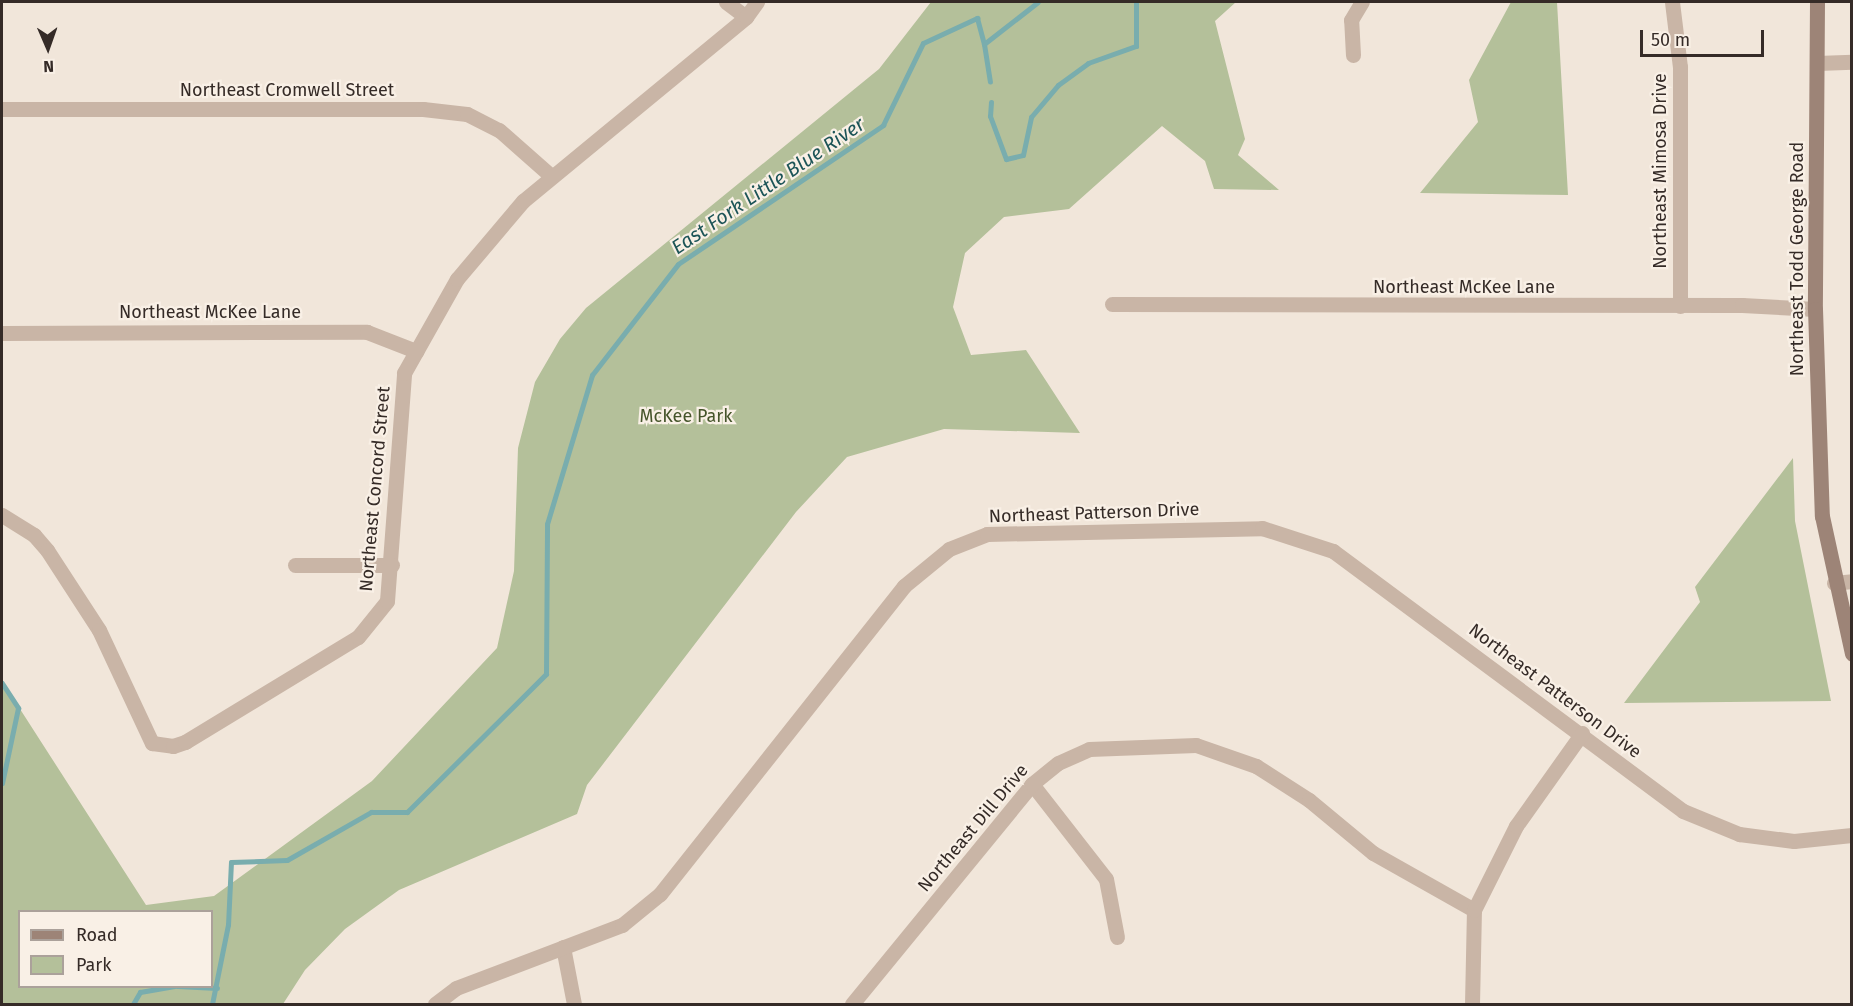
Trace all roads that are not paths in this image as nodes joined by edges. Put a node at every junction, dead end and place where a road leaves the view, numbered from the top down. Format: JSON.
{"nodes":[{"id":1,"x":726,"y":2,"type":"edge"},
{"id":2,"x":757,"y":2,"type":"edge"},
{"id":3,"x":1362,"y":2,"type":"edge"},
{"id":4,"x":1672,"y":2,"type":"edge"},
{"id":5,"x":1817,"y":2,"type":"edge"},
{"id":6,"x":746,"y":17,"type":"junction"},
{"id":7,"x":1353,"y":55,"type":"dead end"},
{"id":8,"x":1851,"y":62,"type":"edge"},
{"id":9,"x":1817,"y":63,"type":"junction"},
{"id":10,"x":2,"y":109,"type":"edge"},
{"id":11,"x":551,"y":176,"type":"junction"},
{"id":12,"x":1112,"y":304,"type":"dead end"},
{"id":13,"x":1680,"y":306,"type":"junction"},
{"id":14,"x":1815,"y":309,"type":"junction"},
{"id":15,"x":2,"y":333,"type":"edge"},
{"id":16,"x":416,"y":351,"type":"junction"},
{"id":17,"x":2,"y":514,"type":"edge"},
{"id":18,"x":295,"y":565,"type":"dead end"},
{"id":19,"x":392,"y":565,"type":"junction"},
{"id":20,"x":1851,"y":581,"type":"edge"},
{"id":21,"x":1834,"y":583,"type":"junction"},
{"id":22,"x":1851,"y":654,"type":"edge"},
{"id":23,"x":1582,"y":733,"type":"junction"},
{"id":24,"x":1032,"y":784,"type":"junction"},
{"id":25,"x":1851,"y":835,"type":"edge"},
{"id":26,"x":1474,"y":910,"type":"junction"},
{"id":27,"x":1117,"y":937,"type":"dead end"},
{"id":28,"x":563,"y":947,"type":"junction"},
{"id":29,"x":435,"y":1005,"type":"edge"},
{"id":30,"x":574,"y":1005,"type":"edge"},
{"id":31,"x":852,"y":1005,"type":"edge"},
{"id":32,"x":1472,"y":1005,"type":"edge"}],
"edges":[{"from":1,"to":6,"type":"street"},
{"from":2,"to":6,"type":"street","name":"Northeast Concord Street"},
{"from":3,"to":7,"type":"street"},
{"from":4,"to":13,"type":"street","name":"Northeast Mimosa Drive"},
{"from":5,"to":9,"type":"main road","name":"Northeast Todd George Road"},
{"from":6,"to":11,"type":"street","name":"Northeast Concord Street"},
{"from":8,"to":9,"type":"street"},
{"from":9,"to":14,"type":"main road","name":"Northeast Todd George Road"},
{"from":10,"to":11,"type":"street","name":"Northeast Cromwell Street"},
{"from":11,"to":16,"type":"street","name":"Northeast Concord Street"},
{"from":12,"to":13,"type":"street","name":"Northeast McKee Lane"},
{"from":13,"to":14,"type":"street","name":"Northeast McKee Lane"},
{"from":14,"to":21,"type":"main road","name":"Northeast Todd George Road"},
{"from":15,"to":16,"type":"street","name":"Northeast McKee Lane"},
{"from":16,"to":19,"type":"street","name":"Northeast Concord Street"},
{"from":17,"to":19,"type":"street","name":"Northeast Concord Street"},
{"from":18,"to":19,"type":"street"},
{"from":20,"to":21,"type":"street"},
{"from":21,"to":22,"type":"main road","name":"Northeast Todd George Road"},
{"from":23,"to":25,"type":"street","name":"Northeast Patterson Drive"},
{"from":23,"to":26,"type":"street"},
{"from":23,"to":28,"type":"street","name":"Northeast Patterson Drive"},
{"from":24,"to":26,"type":"street","name":"Northeast Dill Drive"},
{"from":24,"to":27,"type":"street"},
{"from":24,"to":31,"type":"street","name":"Northeast Dill Drive"},
{"from":26,"to":32,"type":"street"},
{"from":28,"to":29,"type":"street","name":"Northeast Patterson Drive"},
{"from":28,"to":30,"type":"street"}]}
